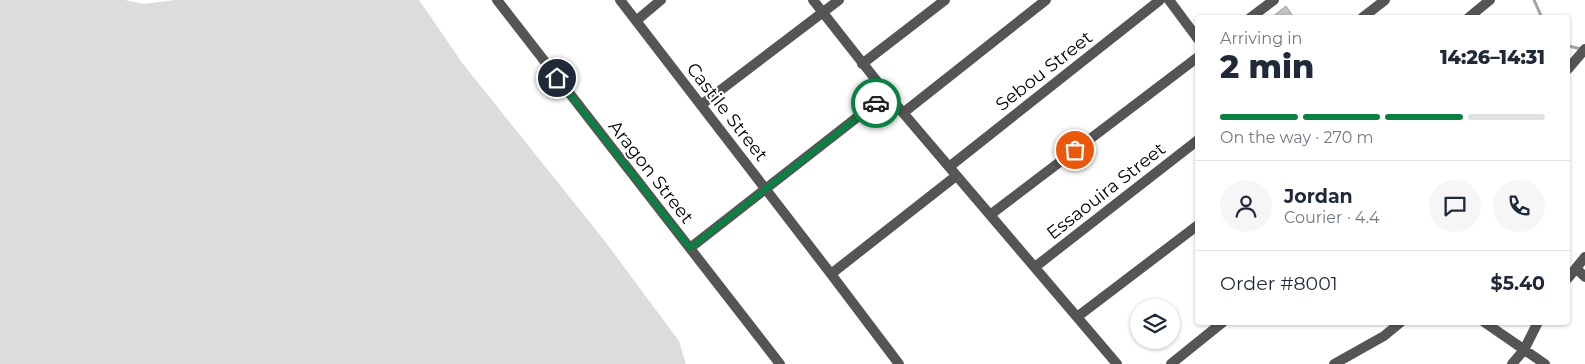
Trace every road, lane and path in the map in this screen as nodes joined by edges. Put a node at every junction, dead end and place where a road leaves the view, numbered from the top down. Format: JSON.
{"nodes":[{"id":1,"x":497,"y":0,"type":"edge"},
{"id":2,"x":620,"y":0,"type":"edge"},
{"id":3,"x":661,"y":0,"type":"edge"},
{"id":4,"x":813,"y":0,"type":"edge"},
{"id":5,"x":840,"y":0,"type":"edge"},
{"id":6,"x":945,"y":0,"type":"edge"},
{"id":7,"x":1046,"y":0,"type":"edge"},
{"id":8,"x":1160,"y":0,"type":"edge"},
{"id":9,"x":1169,"y":0,"type":"edge"},
{"id":10,"x":1274,"y":0,"type":"edge"},
{"id":11,"x":1385,"y":0,"type":"edge"},
{"id":12,"x":1490,"y":0,"type":"edge"},
{"id":13,"x":823,"y":13,"type":"junction"},
{"id":14,"x":1254,"y":15,"type":"edge"},
{"id":15,"x":1366,"y":15,"type":"edge"},
{"id":16,"x":1472,"y":15,"type":"edge"},
{"id":17,"x":636,"y":21,"type":"junction"},
{"id":18,"x":1195,"y":35,"type":"edge"},
{"id":19,"x":1585,"y":49,"type":"edge"},
{"id":20,"x":1195,"y":58,"type":"edge"},
{"id":21,"x":862,"y":64,"type":"junction"},
{"id":22,"x":1570,"y":67,"type":"edge"},
{"id":23,"x":887,"y":94,"type":"junction"},
{"id":24,"x":701,"y":105,"type":"junction"},
{"id":25,"x":903,"y":114,"type":"junction"},
{"id":26,"x":1195,"y":142,"type":"edge"},
{"id":27,"x":949,"y":167,"type":"junction"},
{"id":28,"x":956,"y":176,"type":"junction"},
{"id":29,"x":765,"y":188,"type":"junction"},
{"id":30,"x":990,"y":215,"type":"junction"},
{"id":31,"x":1195,"y":227,"type":"edge"},
{"id":32,"x":690,"y":248,"type":"junction"},
{"id":33,"x":1585,"y":257,"type":"edge"},
{"id":34,"x":1035,"y":267,"type":"junction"},
{"id":35,"x":1576,"y":268,"type":"junction"},
{"id":36,"x":831,"y":274,"type":"junction"},
{"id":37,"x":1570,"y":276,"type":"edge"},
{"id":38,"x":1585,"y":277,"type":"edge"},
{"id":39,"x":1077,"y":317,"type":"junction"},
{"id":40,"x":1220,"y":325,"type":"edge"},
{"id":41,"x":1397,"y":325,"type":"edge"},
{"id":42,"x":1488,"y":325,"type":"edge"},
{"id":43,"x":1536,"y":325,"type":"edge"},
{"id":44,"x":1524,"y":350,"type":"junction"},
{"id":45,"x":780,"y":364,"type":"edge"},
{"id":46,"x":899,"y":364,"type":"edge"},
{"id":47,"x":1117,"y":364,"type":"edge"},
{"id":48,"x":1171,"y":364,"type":"edge"},
{"id":49,"x":1334,"y":364,"type":"edge"},
{"id":50,"x":1512,"y":364,"type":"edge"},
{"id":51,"x":1545,"y":364,"type":"edge"}],
"edges":[{"from":1,"to":32,"type":"street","name":"Aragon Street"},
{"from":2,"to":17,"type":"street","name":"Castile Street"},
{"from":3,"to":17,"type":"street"},
{"from":4,"to":13,"type":"street"},
{"from":5,"to":13,"type":"street"},
{"from":6,"to":21,"type":"street"},
{"from":7,"to":25,"type":"street"},
{"from":8,"to":27,"type":"street","name":"Sebou Street"},
{"from":9,"to":18,"type":"street"},
{"from":10,"to":14,"type":"street"},
{"from":11,"to":15,"type":"street"},
{"from":12,"to":16,"type":"street"},
{"from":13,"to":21,"type":"street"},
{"from":13,"to":24,"type":"street"},
{"from":17,"to":24,"type":"street","name":"Castile Street"},
{"from":19,"to":22,"type":"street"},
{"from":20,"to":30,"type":"street"},
{"from":21,"to":23,"type":"street"},
{"from":23,"to":25,"type":"street"},
{"from":23,"to":29,"type":"street"},
{"from":24,"to":29,"type":"street","name":"Castile Street"},
{"from":25,"to":27,"type":"street"},
{"from":26,"to":34,"type":"street","name":"Essaouira Street"},
{"from":27,"to":28,"type":"street"},
{"from":28,"to":30,"type":"street"},
{"from":28,"to":36,"type":"street"},
{"from":29,"to":32,"type":"street"},
{"from":29,"to":36,"type":"street","name":"Castile Street"},
{"from":30,"to":34,"type":"street"},
{"from":31,"to":39,"type":"street"},
{"from":32,"to":45,"type":"street","name":"Aragon Street"},
{"from":33,"to":35,"type":"street"},
{"from":34,"to":39,"type":"street"},
{"from":35,"to":37,"type":"street"},
{"from":35,"to":38,"type":"street"},
{"from":36,"to":46,"type":"street","name":"Castile Street"},
{"from":39,"to":47,"type":"street"},
{"from":40,"to":48,"type":"street"},
{"from":41,"to":49,"type":"street"},
{"from":42,"to":44,"type":"street"},
{"from":43,"to":44,"type":"street"},
{"from":44,"to":50,"type":"street"},
{"from":44,"to":51,"type":"street"}]}
